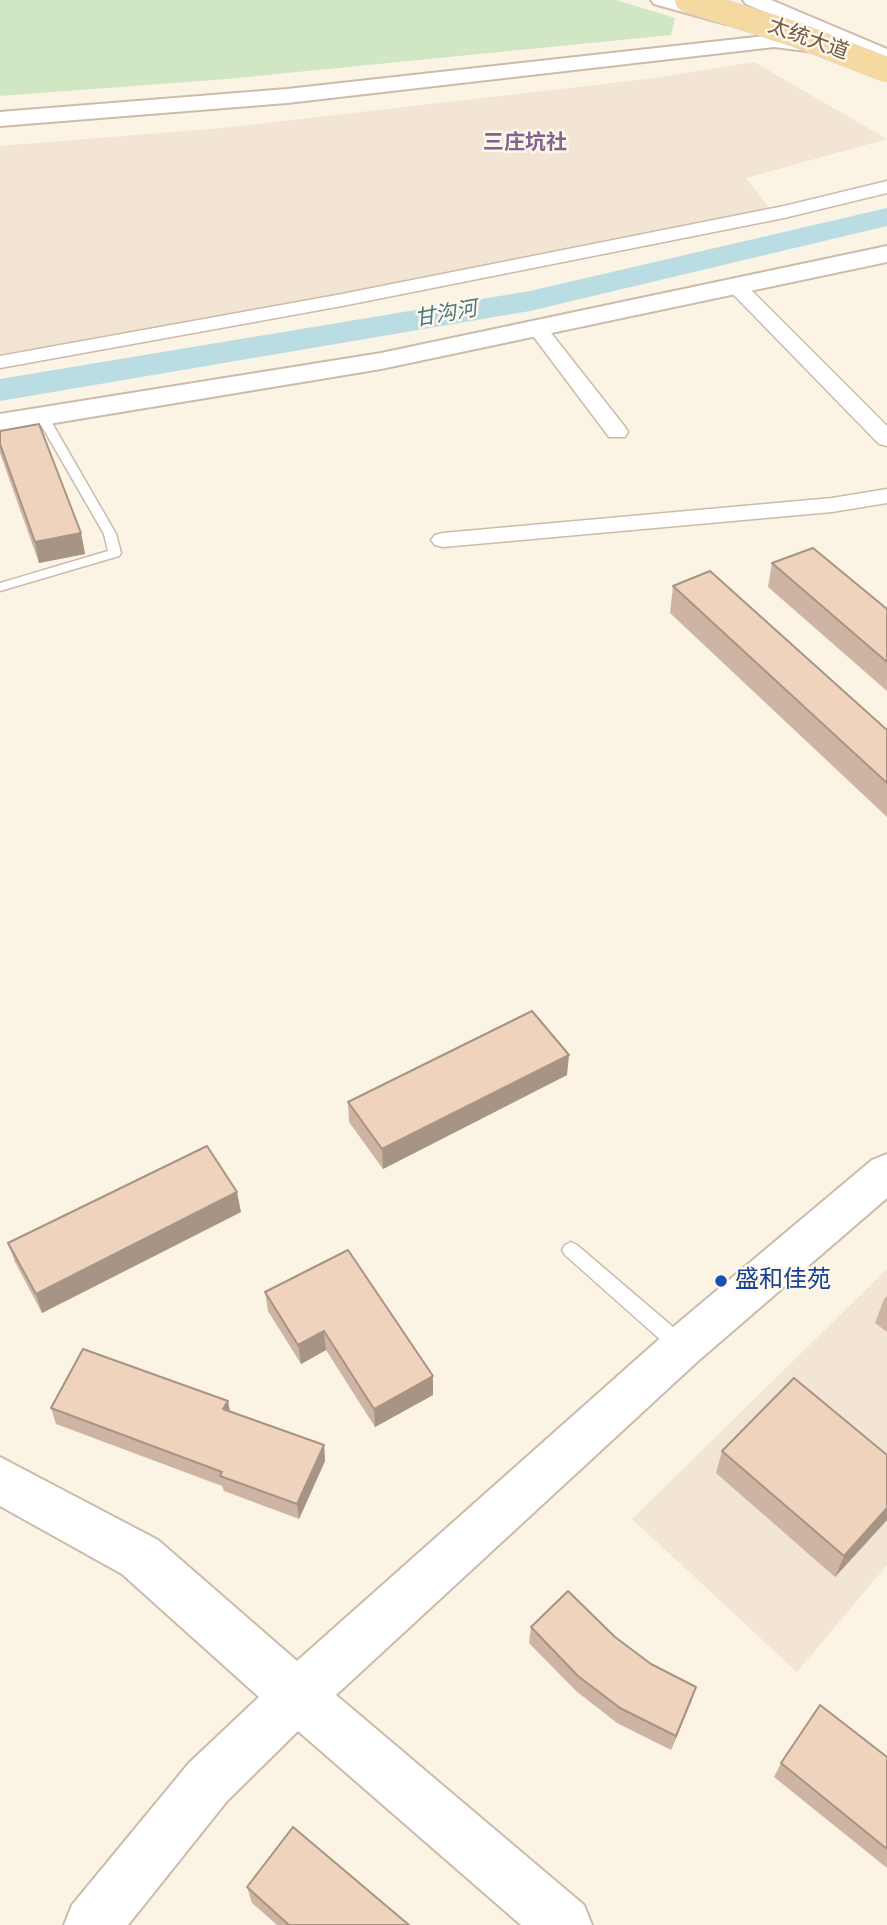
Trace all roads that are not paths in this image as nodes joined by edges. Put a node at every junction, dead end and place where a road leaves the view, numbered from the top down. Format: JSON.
{"nodes":[{"id":1,"x":661,"y":0,"type":"edge"},
{"id":2,"x":687,"y":0,"type":"edge"},
{"id":3,"x":715,"y":0,"type":"edge"},
{"id":4,"x":753,"y":0,"type":"edge"},
{"id":5,"x":887,"y":44,"type":"edge"},
{"id":6,"x":848,"y":48,"type":"junction"},
{"id":7,"x":887,"y":58,"type":"edge"},
{"id":8,"x":887,"y":71,"type":"edge"},
{"id":9,"x":0,"y":119,"type":"edge"},
{"id":10,"x":0,"y":127,"type":"edge"},
{"id":11,"x":887,"y":187,"type":"edge"},
{"id":12,"x":887,"y":254,"type":"edge"},
{"id":13,"x":736,"y":286,"type":"junction"},
{"id":14,"x":537,"y":328,"type":"junction"},
{"id":15,"x":0,"y":362,"type":"edge"},
{"id":16,"x":42,"y":416,"type":"junction"},
{"id":17,"x":0,"y":423,"type":"edge"},
{"id":18,"x":617,"y":432,"type":"dead end"},
{"id":19,"x":887,"y":439,"type":"edge"},
{"id":20,"x":887,"y":496,"type":"edge"},
{"id":21,"x":443,"y":540,"type":"dead end"},
{"id":22,"x":0,"y":587,"type":"edge"},
{"id":23,"x":887,"y":1172,"type":"edge"},
{"id":24,"x":572,"y":1250,"type":"dead end"},
{"id":25,"x":682,"y":1347,"type":"junction"},
{"id":26,"x":0,"y":1480,"type":"edge"},
{"id":27,"x":297,"y":1696,"type":"junction"},
{"id":28,"x":92,"y":1925,"type":"edge"},
{"id":29,"x":564,"y":1925,"type":"edge"}],
"edges":[{"from":1,"to":6,"type":"street"},
{"from":2,"to":8,"type":"main road","name":"太统大道","bridge":true},
{"from":3,"to":7,"type":"main road","name":"太统大道"},
{"from":4,"to":6,"type":"street"},
{"from":5,"to":6,"type":"street"},
{"from":6,"to":7,"type":"street"},
{"from":6,"to":8,"type":"street"},
{"from":6,"to":9,"type":"street"},
{"from":6,"to":10,"type":"street"},
{"from":11,"to":15,"type":"street"},
{"from":12,"to":13,"type":"street"},
{"from":13,"to":14,"type":"street"},
{"from":13,"to":19,"type":"street"},
{"from":14,"to":16,"type":"street"},
{"from":14,"to":18,"type":"street"},
{"from":16,"to":17,"type":"street"},
{"from":16,"to":22,"type":"lane"},
{"from":20,"to":21,"type":"street"},
{"from":23,"to":25,"type":"street"},
{"from":24,"to":25,"type":"lane"},
{"from":25,"to":27,"type":"street"},
{"from":26,"to":27,"type":"street"},
{"from":27,"to":28,"type":"street"},
{"from":27,"to":29,"type":"street"}]}
